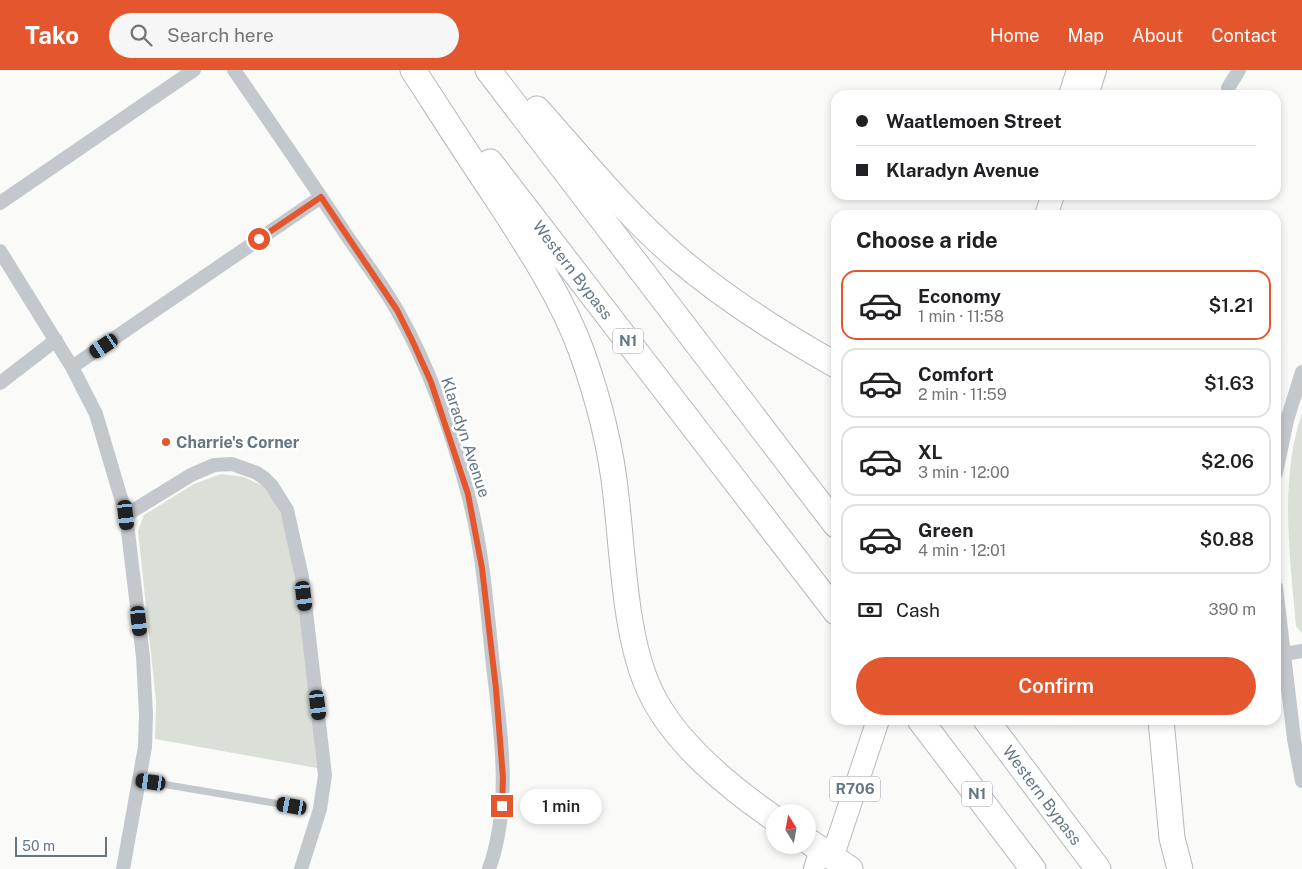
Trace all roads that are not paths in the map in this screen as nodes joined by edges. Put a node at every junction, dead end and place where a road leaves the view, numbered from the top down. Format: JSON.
{"nodes":[{"id":1,"x":194,"y":70,"type":"edge"},
{"id":2,"x":234,"y":70,"type":"edge"},
{"id":3,"x":412,"y":70,"type":"edge"},
{"id":4,"x":420,"y":70,"type":"edge"},
{"id":5,"x":488,"y":70,"type":"edge"},
{"id":6,"x":501,"y":70,"type":"edge"},
{"id":7,"x":1078,"y":70,"type":"edge"},
{"id":8,"x":1095,"y":70,"type":"edge"},
{"id":9,"x":1239,"y":70,"type":"edge"},
{"id":10,"x":1228,"y":88,"type":"dead end"},
{"id":11,"x":1072,"y":90,"type":"edge"},
{"id":12,"x":1089,"y":90,"type":"edge"},
{"id":13,"x":321,"y":197,"type":"junction"},
{"id":14,"x":0,"y":203,"type":"edge"},
{"id":15,"x":0,"y":251,"type":"edge"},
{"id":16,"x":56,"y":340,"type":"junction"},
{"id":17,"x":831,"y":362,"type":"edge"},
{"id":18,"x":72,"y":367,"type":"junction"},
{"id":19,"x":1302,"y":372,"type":"edge"},
{"id":20,"x":0,"y":383,"type":"edge"},
{"id":21,"x":1281,"y":449,"type":"edge"},
{"id":22,"x":126,"y":515,"type":"junction"},
{"id":23,"x":831,"y":517,"type":"edge"},
{"id":24,"x":831,"y":605,"type":"edge"},
{"id":25,"x":1281,"y":629,"type":"edge"},
{"id":26,"x":1302,"y":651,"type":"edge"},
{"id":27,"x":1284,"y":654,"type":"junction"},
{"id":28,"x":863,"y":725,"type":"edge"},
{"id":29,"x":876,"y":725,"type":"edge"},
{"id":30,"x":924,"y":725,"type":"edge"},
{"id":31,"x":990,"y":725,"type":"edge"},
{"id":32,"x":1161,"y":725,"type":"edge"},
{"id":33,"x":138,"y":780,"type":"junction"},
{"id":34,"x":1302,"y":781,"type":"edge"},
{"id":35,"x":292,"y":806,"type":"dead end"},
{"id":36,"x":766,"y":812,"type":"edge"},
{"id":37,"x":825,"y":859,"type":"edge"},
{"id":38,"x":123,"y":869,"type":"edge"},
{"id":39,"x":301,"y":869,"type":"edge"},
{"id":40,"x":489,"y":869,"type":"edge"},
{"id":41,"x":1033,"y":869,"type":"edge"},
{"id":42,"x":1098,"y":869,"type":"edge"},
{"id":43,"x":1180,"y":869,"type":"edge"}],
"edges":[{"from":1,"to":14,"type":"street"},
{"from":2,"to":13,"type":"street","name":"Klaradyn Avenue"},
{"from":3,"to":36,"type":"highway"},
{"from":4,"to":24,"type":"highway","name":"Western Bypass","number":"N1"},
{"from":5,"to":23,"type":"highway"},
{"from":6,"to":17,"type":"highway"},
{"from":7,"to":11,"type":"main road"},
{"from":8,"to":12,"type":"main road"},
{"from":9,"to":10,"type":"street"},
{"from":13,"to":18,"type":"street"},
{"from":13,"to":40,"type":"street","name":"Klaradyn Avenue"},
{"from":15,"to":16,"type":"street"},
{"from":16,"to":18,"type":"street"},
{"from":16,"to":20,"type":"street"},
{"from":18,"to":22,"type":"street"},
{"from":19,"to":21,"type":"street"},
{"from":22,"to":33,"type":"street"},
{"from":22,"to":39,"type":"street"},
{"from":25,"to":27,"type":"street"},
{"from":26,"to":27,"type":"street"},
{"from":27,"to":34,"type":"street"},
{"from":28,"to":37,"type":"main road","number":"R706"},
{"from":29,"to":37,"type":"main road","number":"R706"},
{"from":30,"to":41,"type":"highway","number":"N1"},
{"from":31,"to":42,"type":"highway","name":"Western Bypass"},
{"from":32,"to":43,"type":"highway"},
{"from":33,"to":35,"type":"lane"},
{"from":33,"to":38,"type":"street"}]}
